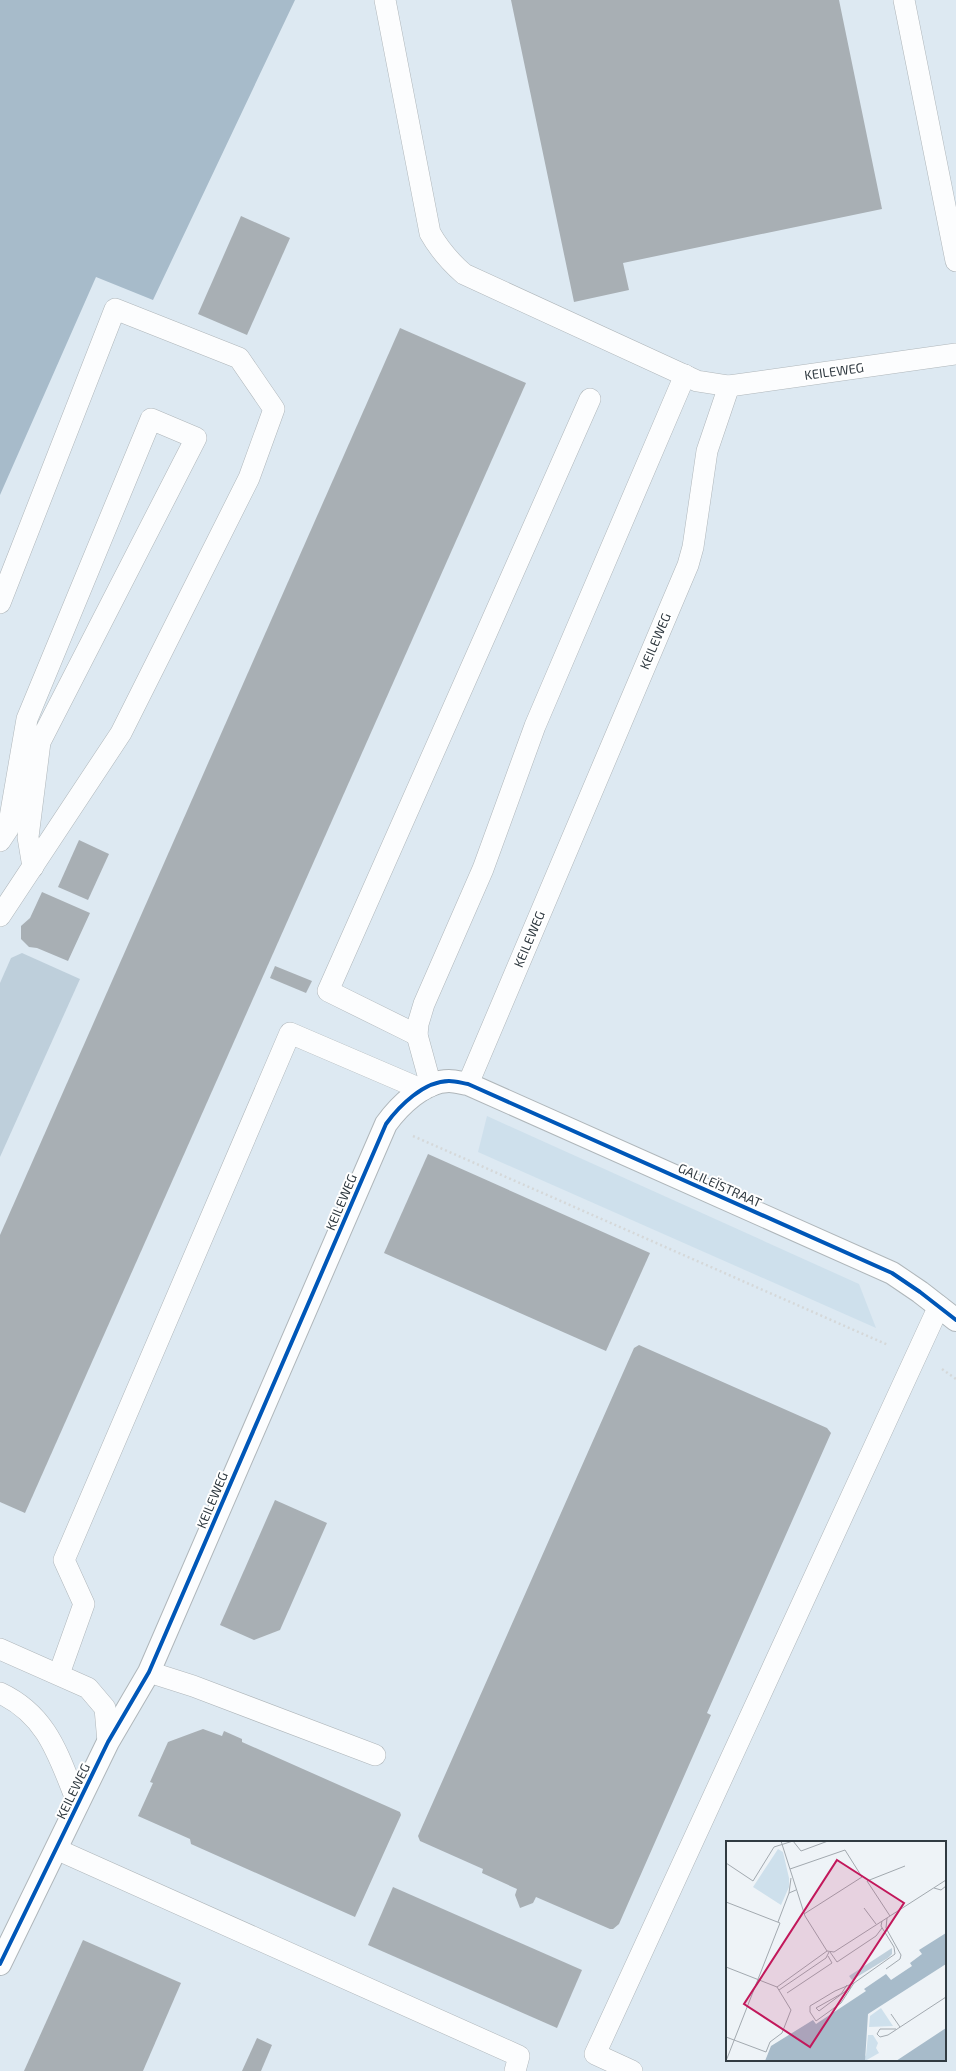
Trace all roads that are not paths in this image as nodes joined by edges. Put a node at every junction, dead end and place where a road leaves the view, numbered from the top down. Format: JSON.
{"nodes":[{"id":1,"x":385,"y":0,"type":"edge"},
{"id":2,"x":904,"y":0,"type":"edge"},
{"id":3,"x":956,"y":261,"type":"edge"},
{"id":4,"x":956,"y":354,"type":"edge"},
{"id":5,"x":685,"y":375,"type":"junction"},
{"id":6,"x":730,"y":386,"type":"junction"},
{"id":7,"x":590,"y":399,"type":"dead end"},
{"id":8,"x":0,"y":603,"type":"edge"},
{"id":9,"x":0,"y":842,"type":"edge"},
{"id":10,"x":33,"y":867,"type":"junction"},
{"id":11,"x":0,"y":916,"type":"edge"},
{"id":12,"x":418,"y":1035,"type":"junction"},
{"id":13,"x":468,"y":1084,"type":"junction"},
{"id":14,"x":427,"y":1088,"type":"junction"},
{"id":15,"x":939,"y":1306,"type":"junction"},
{"id":16,"x":956,"y":1320,"type":"edge"},
{"id":17,"x":0,"y":1649,"type":"edge"},
{"id":18,"x":149,"y":1672,"type":"junction"},
{"id":19,"x":58,"y":1674,"type":"junction"},
{"id":20,"x":0,"y":1693,"type":"edge"},
{"id":21,"x":108,"y":1742,"type":"junction"},
{"id":22,"x":375,"y":1755,"type":"dead end"},
{"id":23,"x":78,"y":1804,"type":"junction"},
{"id":24,"x":56,"y":1849,"type":"junction"},
{"id":25,"x":0,"y":1964,"type":"edge"},
{"id":26,"x":516,"y":2071,"type":"edge"},
{"id":27,"x":632,"y":2071,"type":"edge"}],
"edges":[{"from":1,"to":5,"type":"lane"},
{"from":2,"to":3,"type":"lane"},
{"from":4,"to":6,"type":"lane","name":"KEILEWEG"},
{"from":5,"to":6,"type":"lane"},
{"from":5,"to":12,"type":"lane"},
{"from":6,"to":13,"type":"lane","name":"KEILEWEG"},
{"from":7,"to":12,"type":"lane"},
{"from":8,"to":10,"type":"lane"},
{"from":9,"to":10,"type":"lane"},
{"from":10,"to":11,"type":"lane"},
{"from":12,"to":14,"type":"lane"},
{"from":13,"to":14,"type":"street","name":"KEILEWEG"},
{"from":13,"to":15,"type":"street","name":"GALILEÏSTRAAT"},
{"from":14,"to":18,"type":"street","name":"KEILEWEG"},
{"from":14,"to":19,"type":"lane"},
{"from":15,"to":16,"type":"street","name":"GALILEÏSTRAAT"},
{"from":15,"to":27,"type":"lane"},
{"from":17,"to":19,"type":"lane"},
{"from":18,"to":21,"type":"street","name":"KEILEWEG"},
{"from":18,"to":22,"type":"lane"},
{"from":19,"to":21,"type":"lane"},
{"from":20,"to":23,"type":"lane"},
{"from":21,"to":23,"type":"street","name":"KEILEWEG"},
{"from":23,"to":24,"type":"street","name":"KEILEWEG"},
{"from":24,"to":25,"type":"street","name":"KEILEWEG"},
{"from":24,"to":26,"type":"lane"}]}
